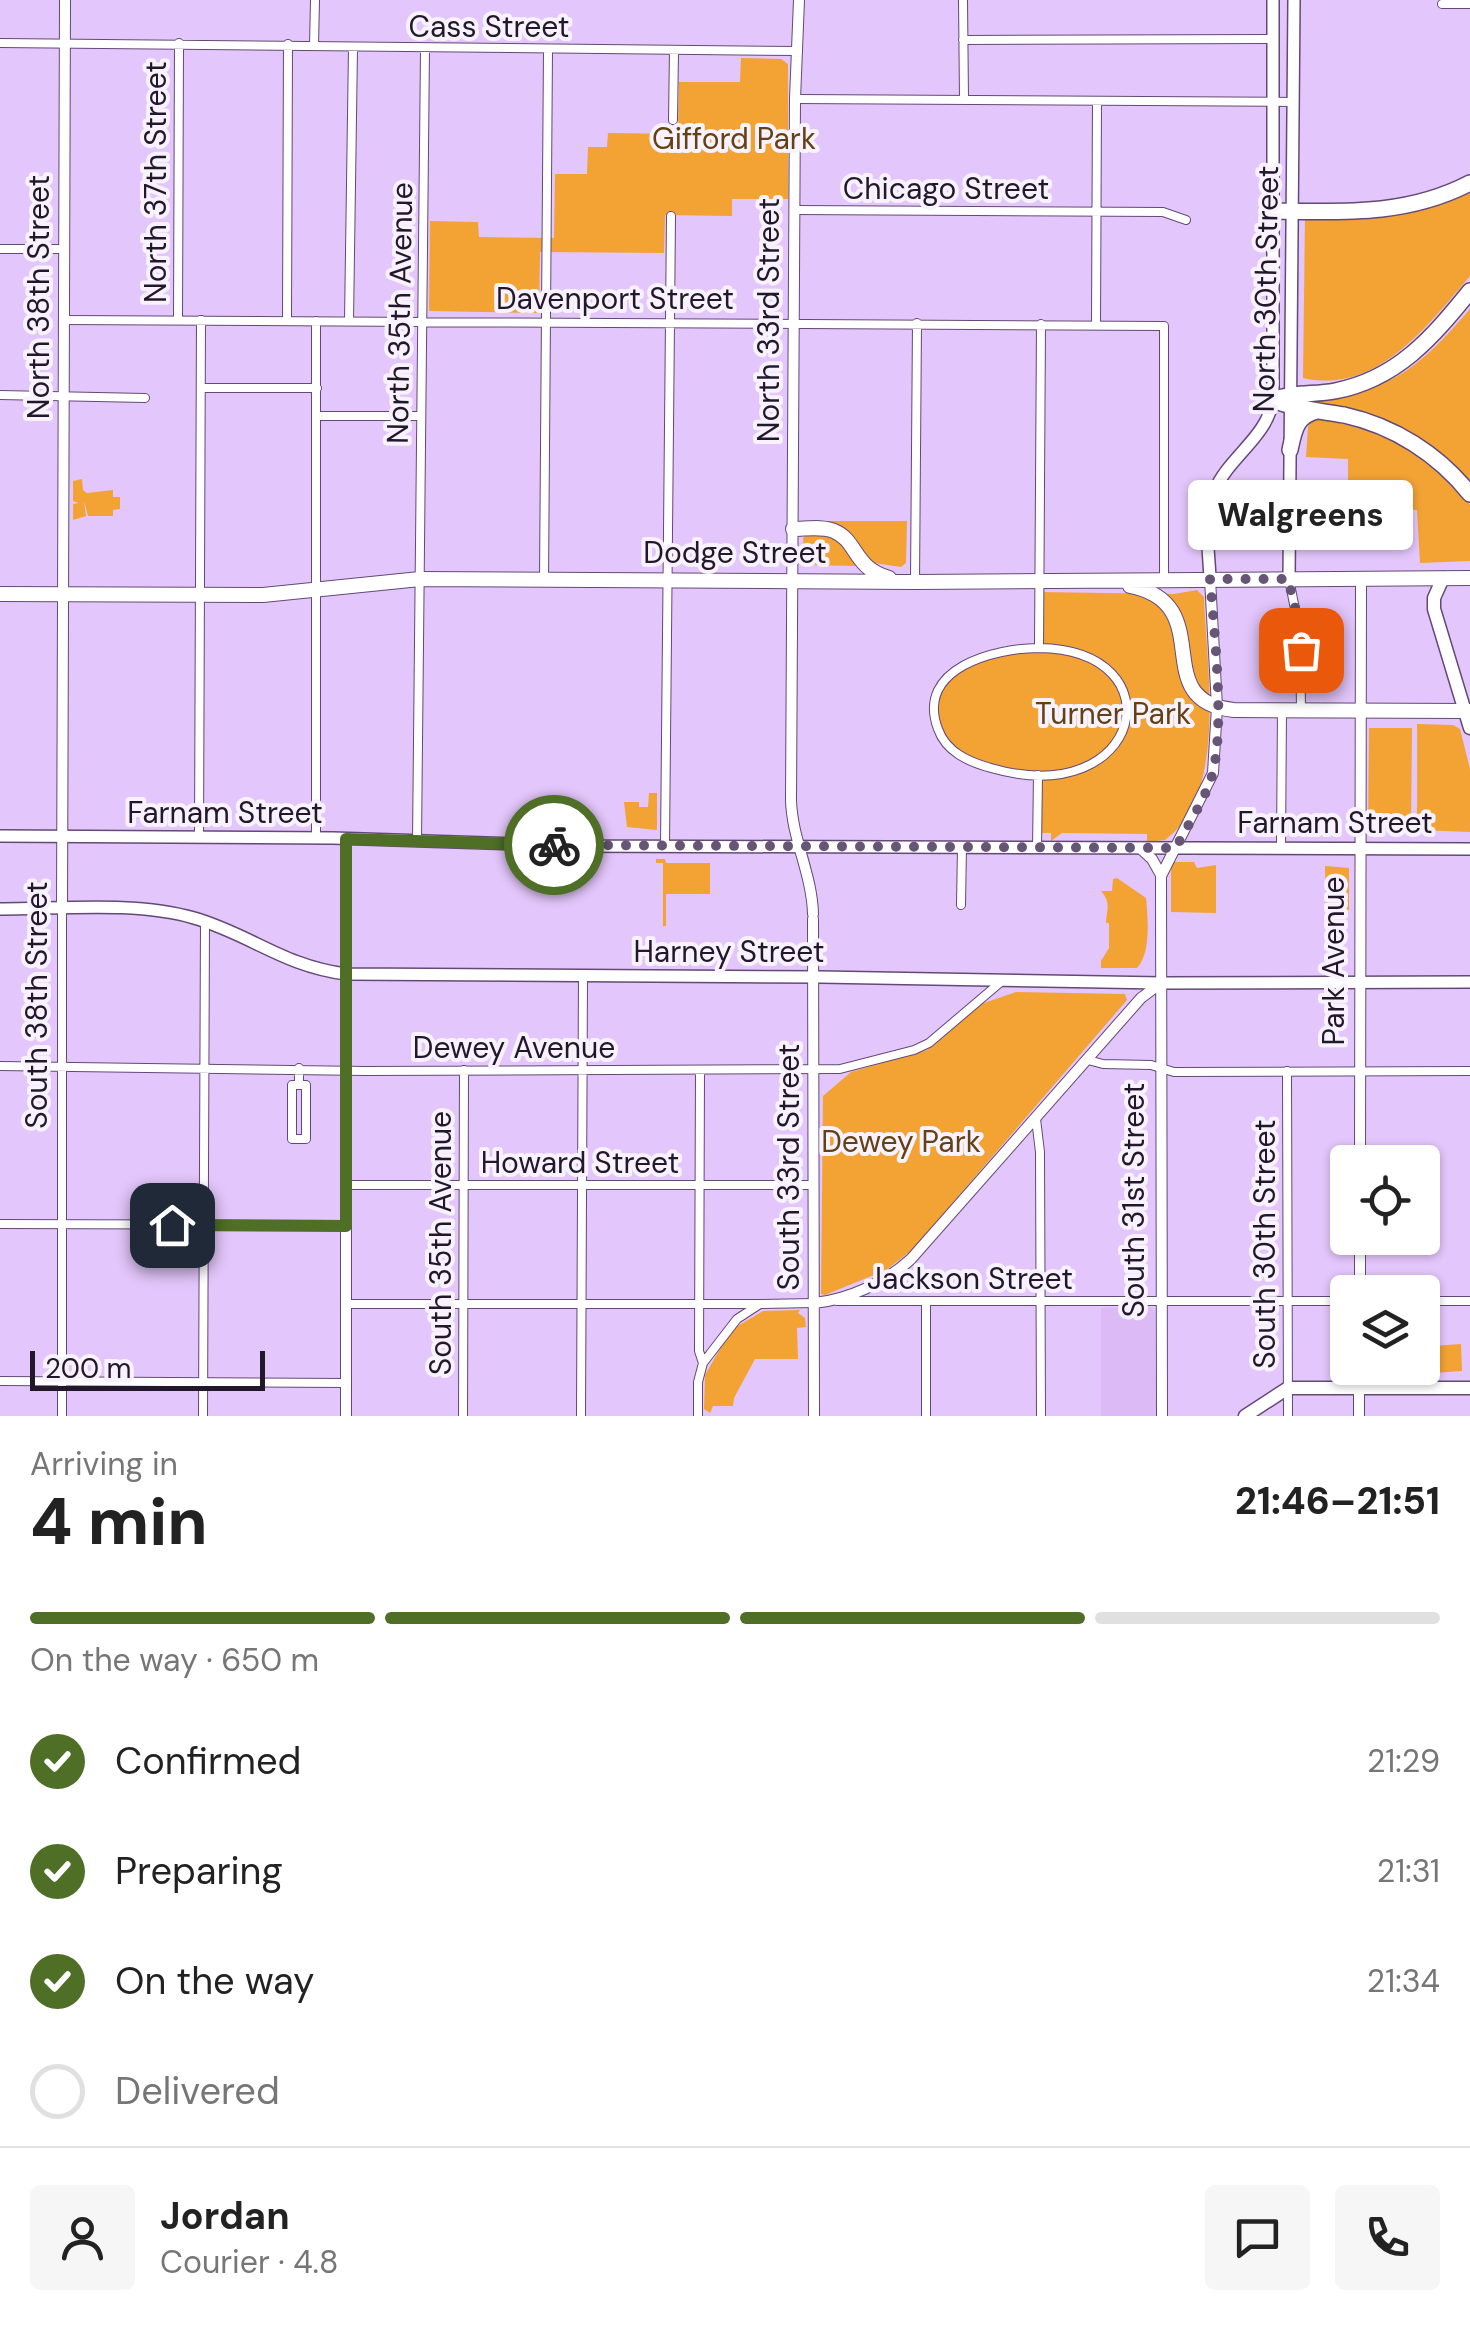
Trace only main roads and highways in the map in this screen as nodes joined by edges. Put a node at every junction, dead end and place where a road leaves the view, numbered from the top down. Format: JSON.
{"nodes":[{"id":1,"x":1273,"y":0,"type":"edge"},
{"id":2,"x":1294,"y":0,"type":"edge"},
{"id":3,"x":1470,"y":183,"type":"edge"},
{"id":4,"x":1273,"y":211,"type":"junction"},
{"id":5,"x":1293,"y":211,"type":"junction"},
{"id":6,"x":1470,"y":291,"type":"edge"},
{"id":7,"x":1284,"y":400,"type":"junction"},
{"id":8,"x":1320,"y":411,"type":"junction"},
{"id":9,"x":1290,"y":450,"type":"junction"},
{"id":10,"x":1470,"y":494,"type":"edge"},
{"id":11,"x":793,"y":529,"type":"road end"},
{"id":12,"x":1443,"y":578,"type":"junction"},
{"id":13,"x":1468,"y":578,"type":"edge"},
{"id":14,"x":1210,"y":579,"type":"junction"},
{"id":15,"x":1288,"y":579,"type":"junction"},
{"id":16,"x":1189,"y":580,"type":"junction"},
{"id":17,"x":1099,"y":581,"type":"junction"},
{"id":18,"x":909,"y":582,"type":"junction"},
{"id":19,"x":0,"y":594,"type":"edge"},
{"id":20,"x":1170,"y":607,"type":"junction"},
{"id":21,"x":1468,"y":711,"type":"edge"},
{"id":22,"x":1470,"y":728,"type":"edge"},
{"id":23,"x":0,"y":836,"type":"edge"},
{"id":24,"x":1470,"y":849,"type":"edge"},
{"id":25,"x":0,"y":908,"type":"edge"},
{"id":26,"x":1470,"y":982,"type":"edge"},
{"id":27,"x":1470,"y":1388,"type":"edge"},
{"id":28,"x":1245,"y":1416,"type":"edge"}],
"edges":[{"from":1,"to":4,"type":"main road","name":"North 30th Street"},
{"from":2,"to":5,"type":"main road","name":"North 30th Street"},
{"from":3,"to":5,"type":"highway"},
{"from":4,"to":5,"type":"highway"},
{"from":4,"to":7,"type":"main road","name":"North 30th Street"},
{"from":5,"to":7,"type":"main road","name":"North 30th Street"},
{"from":6,"to":7,"type":"highway"},
{"from":7,"to":8,"type":"highway"},
{"from":7,"to":9,"type":"main road","name":"North 30th Street"},
{"from":7,"to":14,"type":"main road"},
{"from":8,"to":9,"type":"highway"},
{"from":8,"to":10,"type":"highway"},
{"from":9,"to":15,"type":"main road","name":"North 30th Street"},
{"from":11,"to":18,"type":"highway"},
{"from":12,"to":13,"type":"highway","name":"Dodge Street"},
{"from":12,"to":15,"type":"highway","name":"Dodge Street"},
{"from":12,"to":21,"type":"main road"},
{"from":14,"to":15,"type":"highway","name":"Dodge Street"},
{"from":14,"to":16,"type":"highway","name":"Dodge Street"},
{"from":16,"to":17,"type":"highway","name":"Dodge Street"},
{"from":16,"to":20,"type":"highway"},
{"from":17,"to":18,"type":"highway","name":"Dodge Street"},
{"from":17,"to":20,"type":"highway"},
{"from":18,"to":19,"type":"highway","name":"Dodge Street"},
{"from":20,"to":21,"type":"highway"},
{"from":21,"to":22,"type":"main road"},
{"from":23,"to":24,"type":"main road","name":"Farnam Street"},
{"from":25,"to":26,"type":"main road","name":"Harney Street"},
{"from":27,"to":28,"type":"main road"}]}
